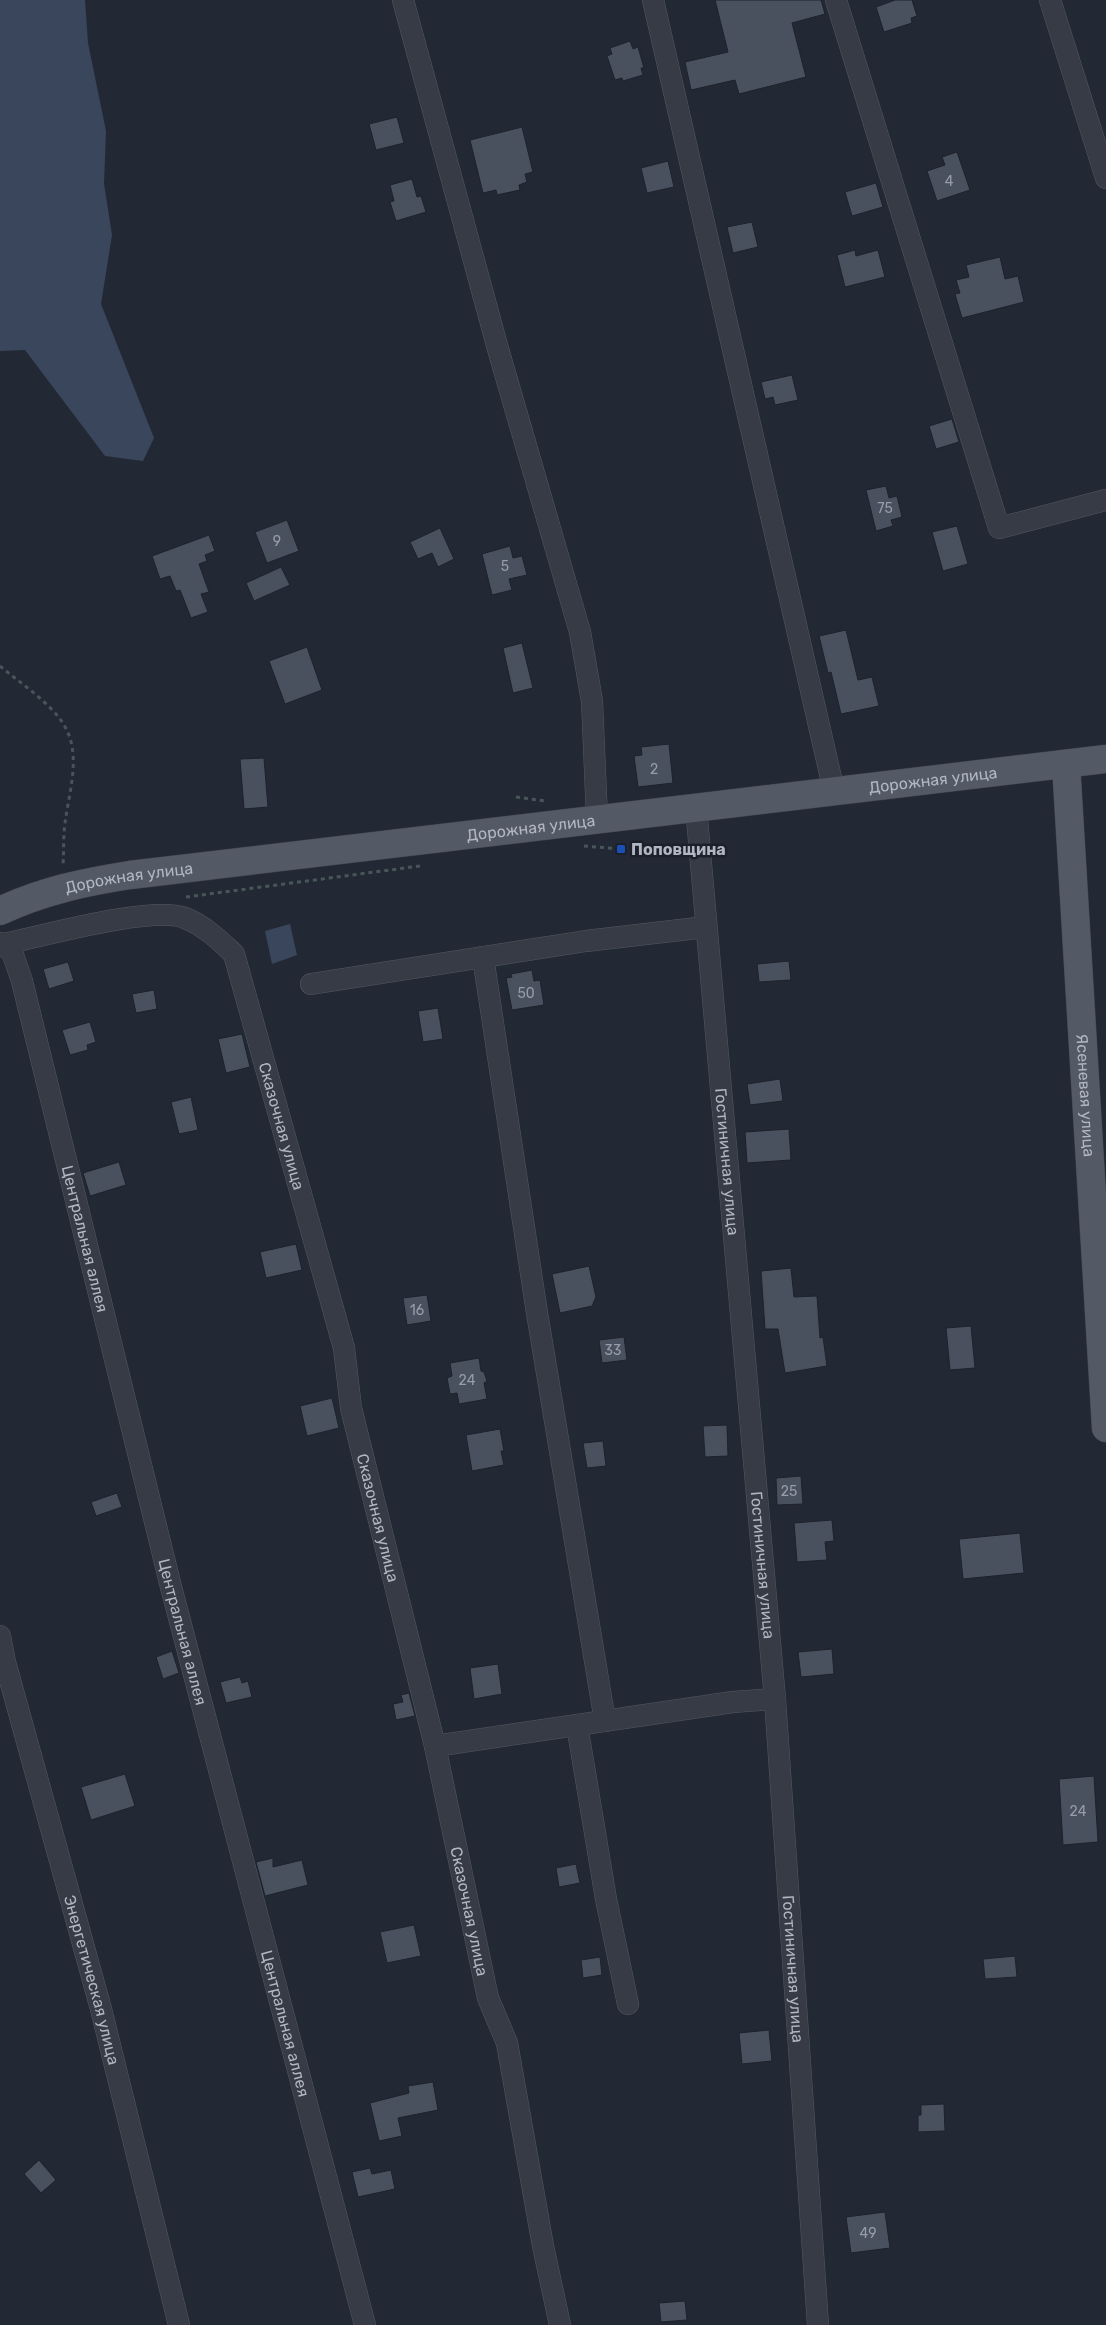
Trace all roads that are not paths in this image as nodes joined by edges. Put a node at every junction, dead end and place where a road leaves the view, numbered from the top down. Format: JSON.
{"nodes":[{"id":1,"x":403,"y":0,"type":"edge"},
{"id":2,"x":653,"y":0,"type":"edge"},
{"id":3,"x":836,"y":0,"type":"edge"},
{"id":4,"x":1050,"y":0,"type":"edge"},
{"id":5,"x":1106,"y":178,"type":"edge"},
{"id":6,"x":1106,"y":500,"type":"edge"},
{"id":7,"x":1106,"y":759,"type":"edge"},
{"id":8,"x":1066,"y":764,"type":"junction"},
{"id":9,"x":834,"y":791,"type":"junction"},
{"id":10,"x":696,"y":807,"type":"junction"},
{"id":11,"x":597,"y":818,"type":"junction"},
{"id":12,"x":0,"y":911,"type":"edge"},
{"id":13,"x":706,"y":927,"type":"junction"},
{"id":14,"x":2,"y":943,"type":"edge"},
{"id":15,"x":483,"y":957,"type":"junction"},
{"id":16,"x":311,"y":984,"type":"dead end"},
{"id":17,"x":1106,"y":1428,"type":"edge"},
{"id":18,"x":0,"y":1636,"type":"edge"},
{"id":19,"x":3,"y":1669,"type":"edge"},
{"id":20,"x":775,"y":1699,"type":"junction"},
{"id":21,"x":605,"y":1721,"type":"junction"},
{"id":22,"x":577,"y":1725,"type":"junction"},
{"id":23,"x":435,"y":1746,"type":"junction"},
{"id":24,"x":628,"y":2004,"type":"dead end"},
{"id":25,"x":179,"y":2325,"type":"edge"},
{"id":26,"x":365,"y":2325,"type":"edge"},
{"id":27,"x":560,"y":2325,"type":"edge"},
{"id":28,"x":818,"y":2325,"type":"edge"}],
"edges":[{"from":1,"to":11,"type":"street"},
{"from":2,"to":9,"type":"street"},
{"from":3,"to":6,"type":"street"},
{"from":4,"to":5,"type":"street"},
{"from":7,"to":8,"type":"main road","name":"Дорожная улица"},
{"from":8,"to":9,"type":"main road","name":"Дорожная улица"},
{"from":8,"to":17,"type":"main road","name":"Ясеневая улица"},
{"from":9,"to":10,"type":"main road","name":"Дорожная улица"},
{"from":10,"to":11,"type":"main road","name":"Дорожная улица"},
{"from":10,"to":13,"type":"street","name":"Гостиничная улица"},
{"from":11,"to":12,"type":"main road","name":"Дорожная улица"},
{"from":13,"to":15,"type":"street"},
{"from":13,"to":20,"type":"street","name":"Гостиничная улица"},
{"from":14,"to":23,"type":"street","name":"Сказочная улица"},
{"from":14,"to":26,"type":"street","name":"Центральная аллея"},
{"from":15,"to":16,"type":"street"},
{"from":15,"to":21,"type":"street"},
{"from":18,"to":19,"type":"street","name":"Энергетическая улица"},
{"from":19,"to":25,"type":"street","name":"Энергетическая улица"},
{"from":20,"to":21,"type":"street"},
{"from":20,"to":28,"type":"street","name":"Гостиничная улица"},
{"from":21,"to":22,"type":"street"},
{"from":22,"to":23,"type":"street"},
{"from":22,"to":24,"type":"street"},
{"from":23,"to":27,"type":"street","name":"Сказочная улица"}]}
